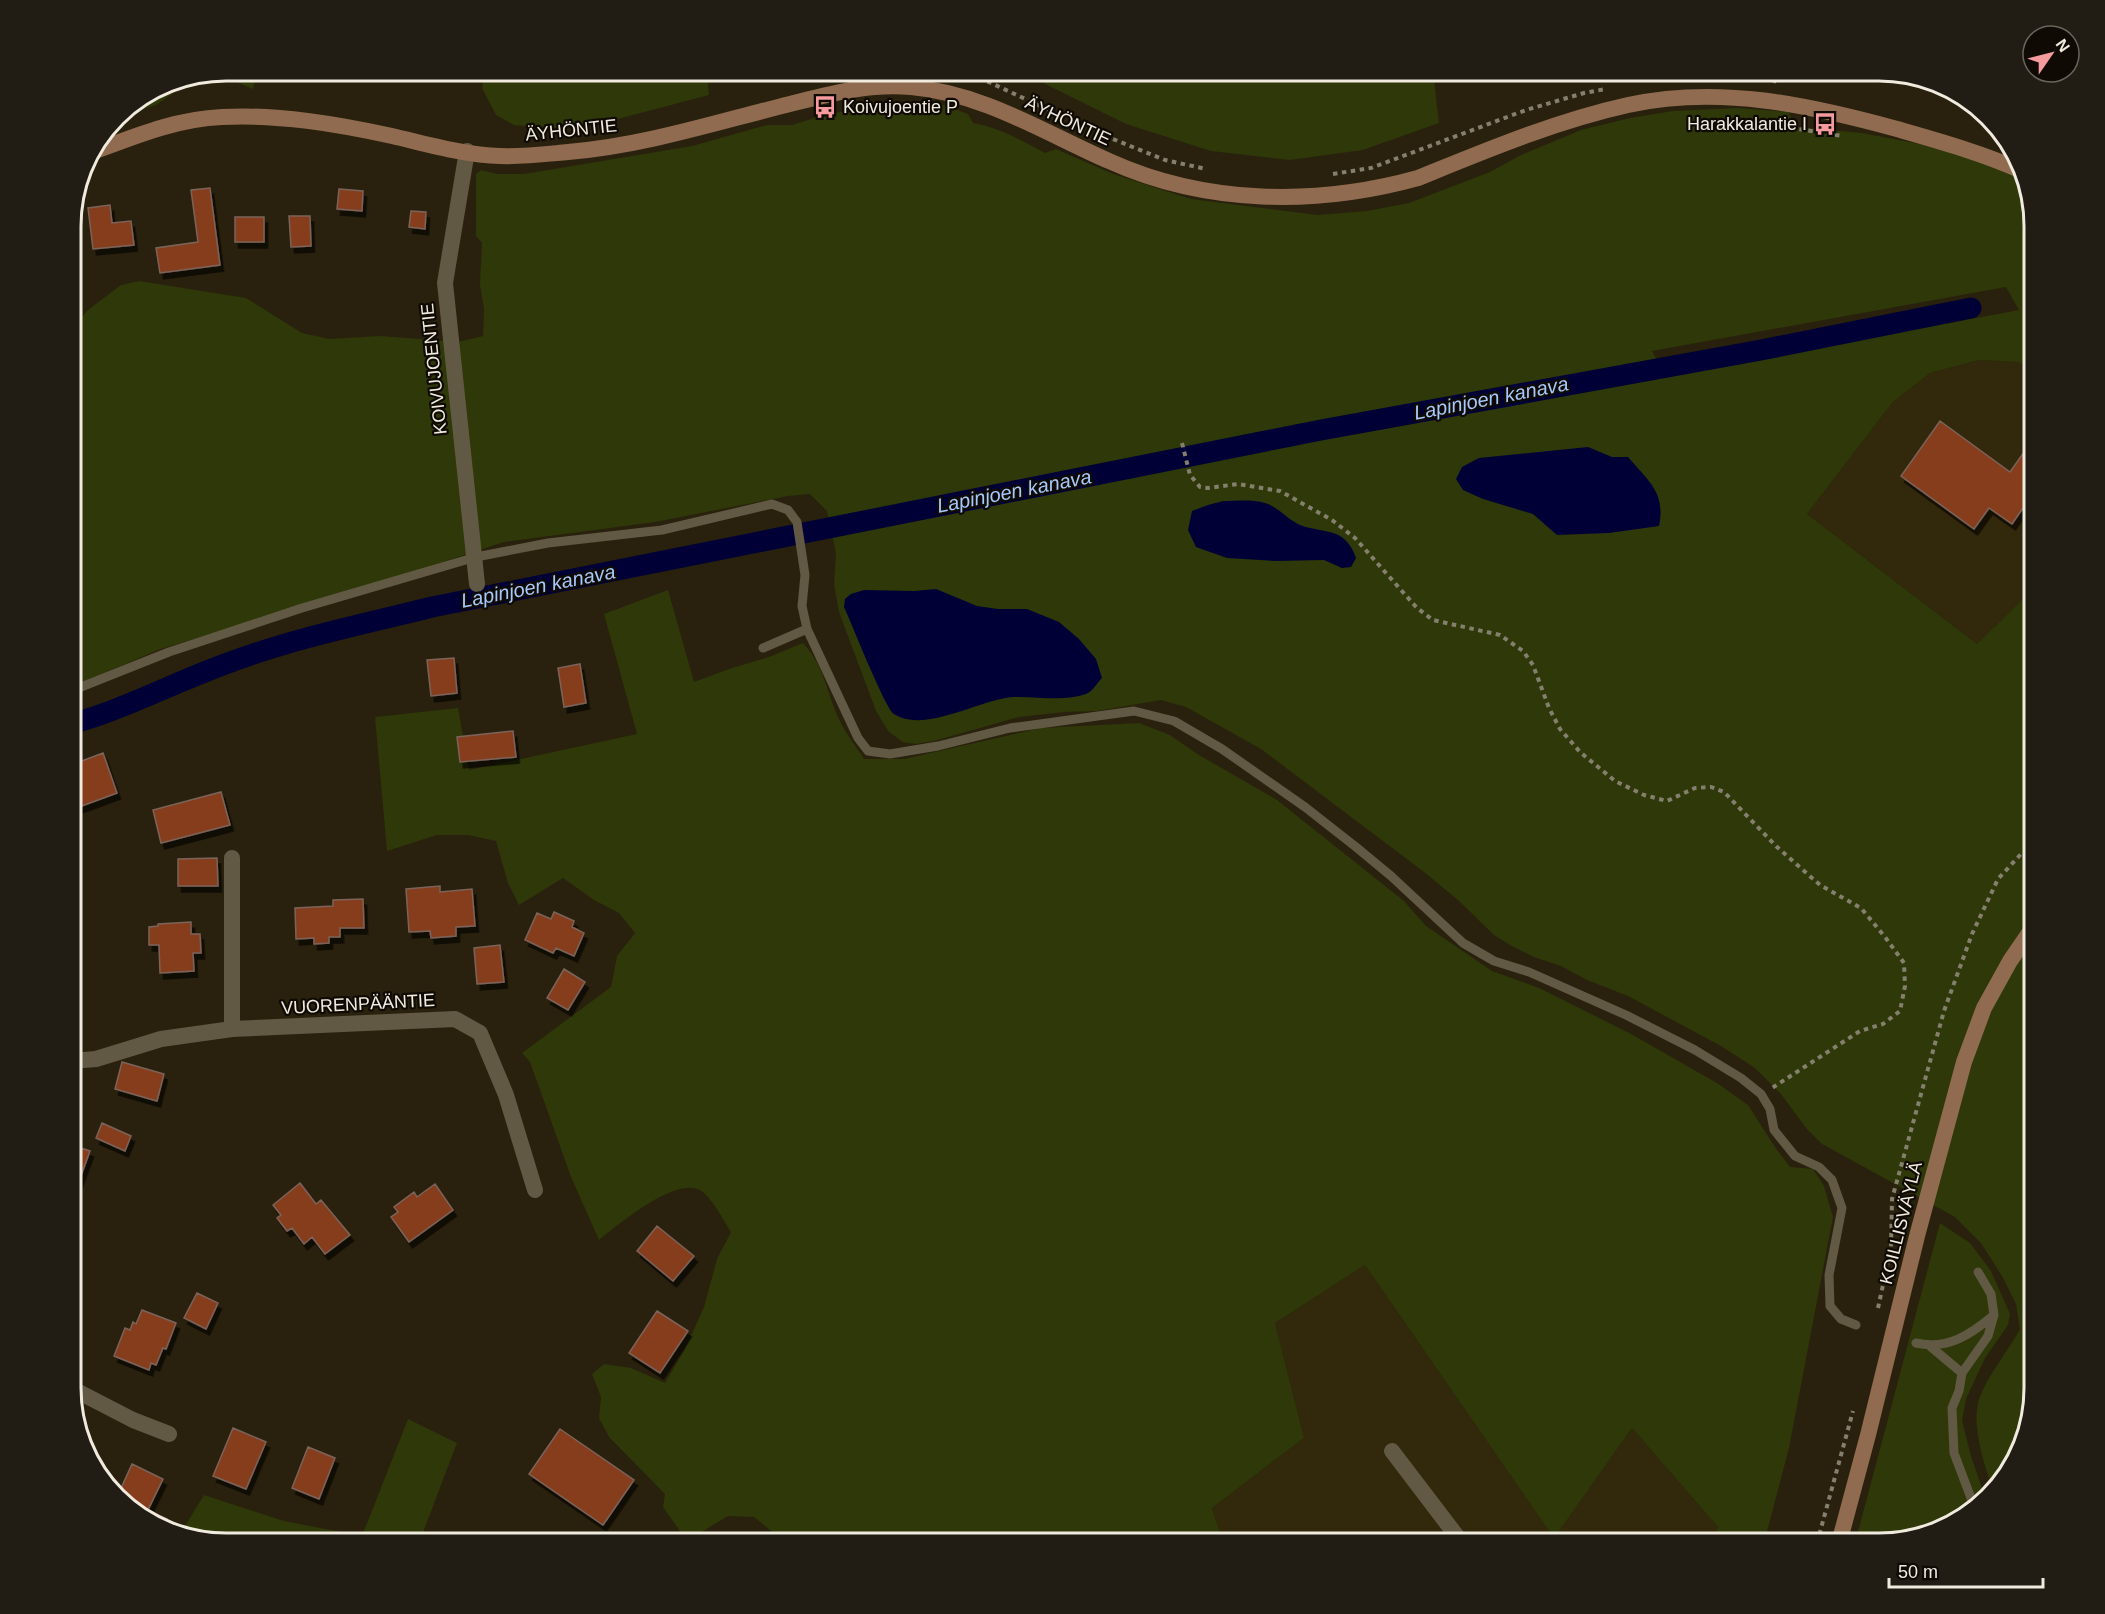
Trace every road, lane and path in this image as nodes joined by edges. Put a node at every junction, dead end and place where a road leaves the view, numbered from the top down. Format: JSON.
{"nodes":[{"id":1,"x":987,"y":81,"type":"edge"},
{"id":2,"x":1766,"y":82,"type":"dead end"},
{"id":3,"x":1774,"y":83,"type":"joint"},
{"id":4,"x":1617,"y":88,"type":"dead end"},
{"id":5,"x":1773,"y":101,"type":"junction"},
{"id":6,"x":1059,"y":114,"type":"dead end"},
{"id":7,"x":1079,"y":124,"type":"dead end"},
{"id":8,"x":104,"y":148,"type":"edge"},
{"id":9,"x":466,"y":151,"type":"junction"},
{"id":10,"x":2011,"y":167,"type":"edge"},
{"id":11,"x":1208,"y":170,"type":"dead end"},
{"id":12,"x":1326,"y":175,"type":"dead end"},
{"id":13,"x":1182,"y":443,"type":"dead end"},
{"id":14,"x":476,"y":557,"type":"junction"},
{"id":15,"x":477,"y":584,"type":"dead end"},
{"id":16,"x":807,"y":629,"type":"junction"},
{"id":17,"x":763,"y":648,"type":"dead end"},
{"id":18,"x":81,"y":687,"type":"edge"},
{"id":19,"x":2024,"y":852,"type":"edge"},
{"id":20,"x":232,"y":858,"type":"dead end"},
{"id":21,"x":2024,"y":942,"type":"edge"},
{"id":22,"x":232,"y":1029,"type":"junction"},
{"id":23,"x":81,"y":1060,"type":"edge"},
{"id":24,"x":1761,"y":1094,"type":"junction"},
{"id":25,"x":535,"y":1190,"type":"dead end"},
{"id":26,"x":1978,"y":1272,"type":"dead end"},
{"id":27,"x":1878,"y":1311,"type":"dead end"},
{"id":28,"x":1994,"y":1315,"type":"junction"},
{"id":29,"x":1856,"y":1325,"type":"dead end"},
{"id":30,"x":1916,"y":1343,"type":"dead end"},
{"id":31,"x":1931,"y":1347,"type":"junction"},
{"id":32,"x":1962,"y":1373,"type":"junction"},
{"id":33,"x":81,"y":1393,"type":"edge"},
{"id":34,"x":1853,"y":1410,"type":"dead end"},
{"id":35,"x":169,"y":1434,"type":"dead end"},
{"id":36,"x":1392,"y":1450,"type":"dead end"},
{"id":37,"x":1971,"y":1499,"type":"edge"},
{"id":38,"x":1454,"y":1533,"type":"edge"},
{"id":39,"x":1821,"y":1533,"type":"edge"},
{"id":40,"x":1842,"y":1533,"type":"edge"}],
"edges":[{"from":1,"to":6,"type":"path"},
{"from":2,"to":3,"type":"path"},
{"from":3,"to":5,"type":"path"},
{"from":4,"to":12,"type":"path"},
{"from":5,"to":9,"type":"main road","name":"ÄYHÖNTIE"},
{"from":5,"to":10,"type":"main road","name":"ÄYHÖNTIE"},
{"from":7,"to":11,"type":"path"},
{"from":8,"to":9,"type":"main road","name":"ÄYHÖNTIE"},
{"from":9,"to":14,"type":"street","name":"KOIVUJOENTIE"},
{"from":13,"to":24,"type":"path"},
{"from":14,"to":15,"type":"street","name":"KOIVUJOENTIE"},
{"from":14,"to":16,"type":"lane"},
{"from":14,"to":18,"type":"lane"},
{"from":16,"to":17,"type":"lane"},
{"from":16,"to":24,"type":"lane"},
{"from":19,"to":27,"type":"path"},
{"from":20,"to":22,"type":"street"},
{"from":21,"to":40,"type":"main road","name":"KOILLISVÄYLÄ"},
{"from":22,"to":23,"type":"street","name":"VUORENPÄÄNTIE"},
{"from":22,"to":25,"type":"street","name":"VUORENPÄÄNTIE"},
{"from":24,"to":29,"type":"lane"},
{"from":26,"to":28,"type":"lane"},
{"from":28,"to":31,"type":"lane"},
{"from":28,"to":32,"type":"lane"},
{"from":30,"to":31,"type":"lane"},
{"from":31,"to":32,"type":"lane"},
{"from":32,"to":37,"type":"lane"},
{"from":33,"to":35,"type":"street"},
{"from":34,"to":39,"type":"path"},
{"from":36,"to":38,"type":"street"}]}
